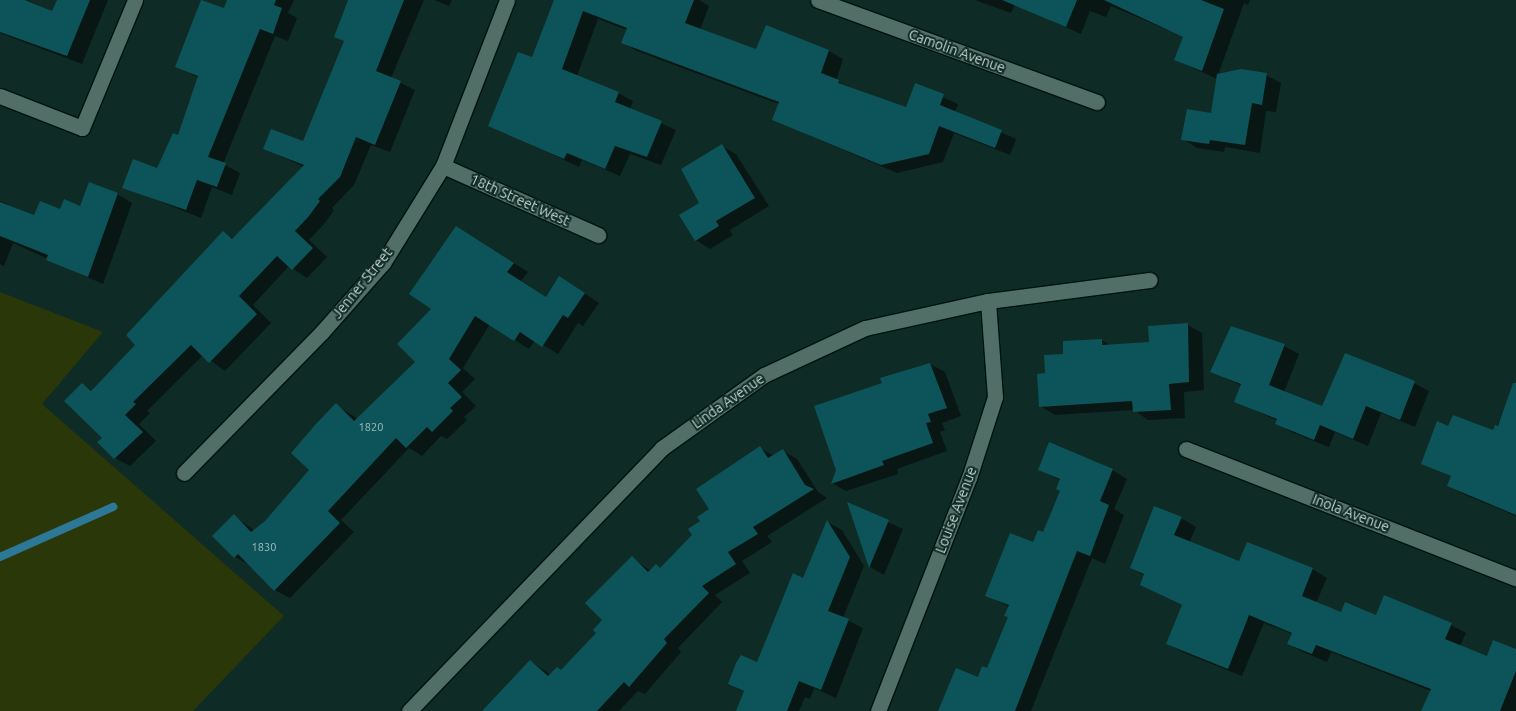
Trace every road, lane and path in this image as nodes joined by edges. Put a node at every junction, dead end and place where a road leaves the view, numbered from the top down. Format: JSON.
{"nodes":[{"id":1,"x":135,"y":0,"type":"edge"},
{"id":2,"x":507,"y":0,"type":"edge"},
{"id":3,"x":818,"y":0,"type":"edge"},
{"id":4,"x":0,"y":96,"type":"edge"},
{"id":5,"x":1097,"y":102,"type":"dead end"},
{"id":6,"x":443,"y":166,"type":"junction"},
{"id":7,"x":598,"y":235,"type":"dead end"},
{"id":8,"x":1150,"y":280,"type":"dead end"},
{"id":9,"x":988,"y":301,"type":"junction"},
{"id":10,"x":1186,"y":449,"type":"dead end"},
{"id":11,"x":184,"y":473,"type":"dead end"},
{"id":12,"x":1516,"y":578,"type":"edge"},
{"id":13,"x":409,"y":711,"type":"edge"},
{"id":14,"x":878,"y":711,"type":"edge"}],
"edges":[{"from":1,"to":4,"type":"street"},
{"from":2,"to":6,"type":"street","name":"Jenner Street"},
{"from":3,"to":5,"type":"street","name":"Camolin Avenue"},
{"from":6,"to":7,"type":"street","name":"18th Street West"},
{"from":6,"to":11,"type":"street","name":"Jenner Street"},
{"from":8,"to":9,"type":"street","name":"Linda Avenue"},
{"from":9,"to":13,"type":"street","name":"Linda Avenue"},
{"from":9,"to":14,"type":"street","name":"Louise Avenue"},
{"from":10,"to":12,"type":"street","name":"Inola Avenue"}]}
